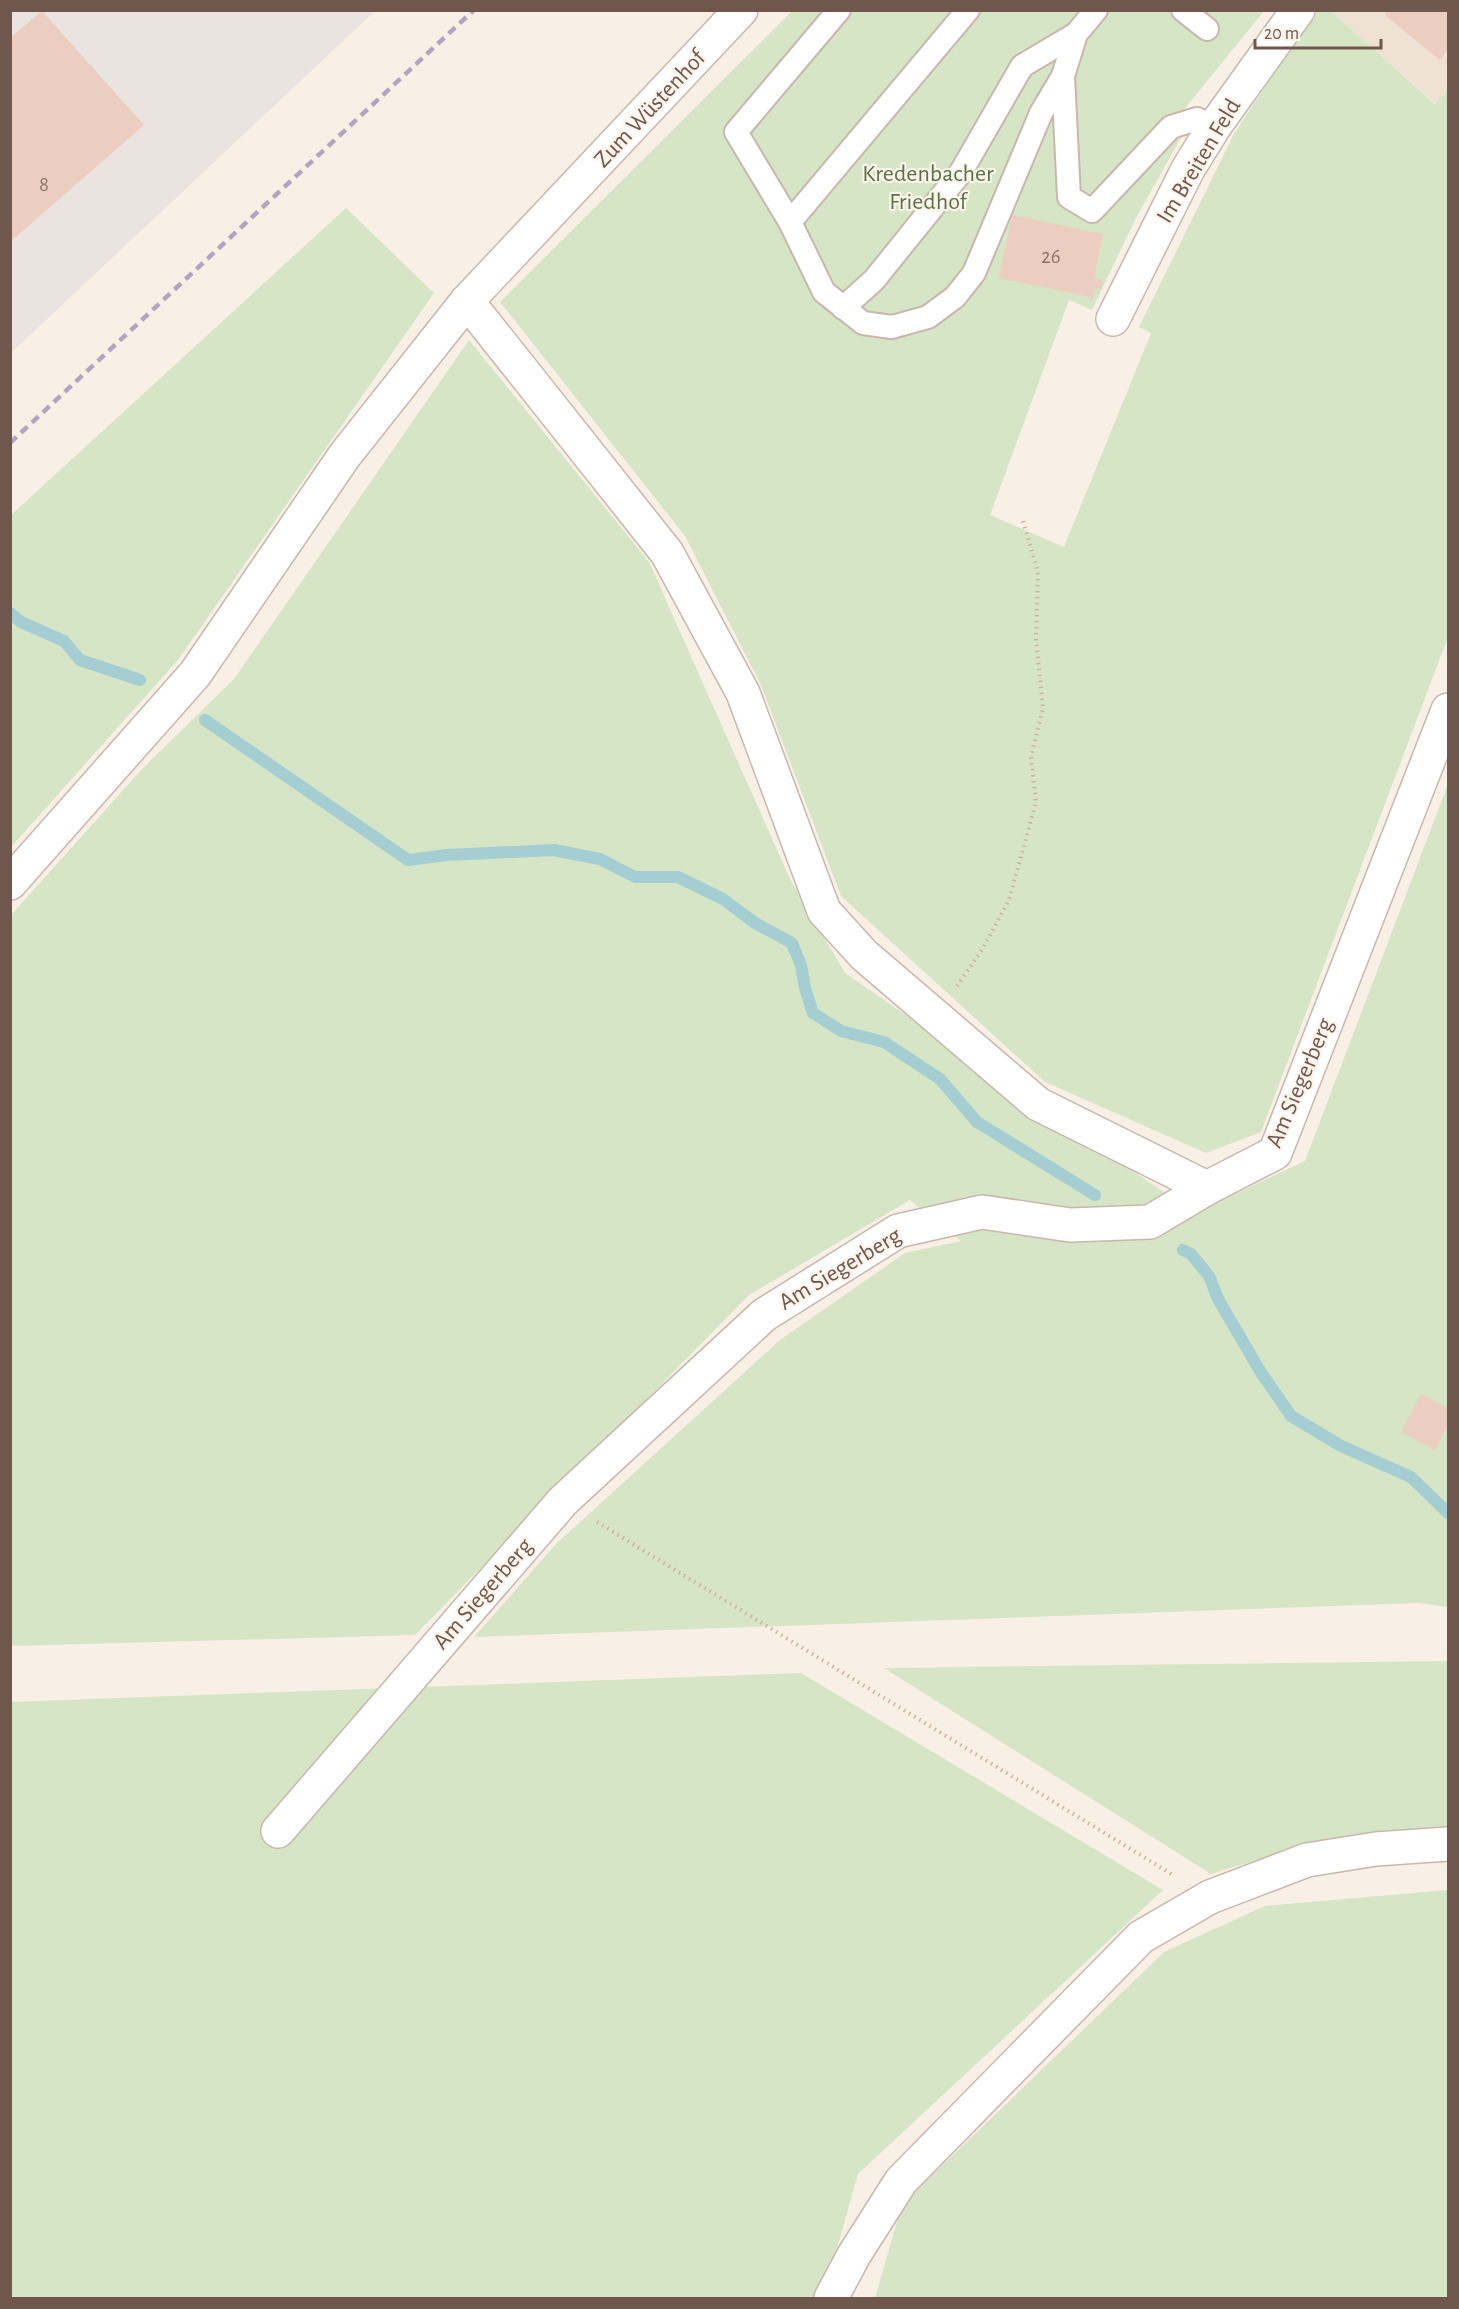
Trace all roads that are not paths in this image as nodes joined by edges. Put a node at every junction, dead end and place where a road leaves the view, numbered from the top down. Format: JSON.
{"nodes":[{"id":1,"x":741,"y":10,"type":"edge"},
{"id":2,"x":840,"y":10,"type":"edge"},
{"id":3,"x":968,"y":10,"type":"edge"},
{"id":4,"x":1096,"y":10,"type":"edge"},
{"id":5,"x":1184,"y":10,"type":"edge"},
{"id":6,"x":1298,"y":10,"type":"edge"},
{"id":7,"x":1207,"y":29,"type":"dead end"},
{"id":8,"x":1076,"y":34,"type":"junction"},
{"id":9,"x":1063,"y":76,"type":"junction"},
{"id":10,"x":1214,"y":127,"type":"junction"},
{"id":11,"x":790,"y":222,"type":"junction"},
{"id":12,"x":467,"y":302,"type":"junction"},
{"id":13,"x":843,"y":308,"type":"junction"},
{"id":14,"x":1113,"y":319,"type":"dead end"},
{"id":15,"x":1449,"y":710,"type":"edge"},
{"id":16,"x":10,"y":882,"type":"edge"},
{"id":17,"x":1207,"y":1188,"type":"junction"},
{"id":18,"x":278,"y":1831,"type":"dead end"},
{"id":19,"x":1449,"y":1844,"type":"edge"},
{"id":20,"x":831,"y":2298,"type":"edge"}],
"edges":[{"from":1,"to":12,"type":"street","name":"Zum Wüstenhof"},
{"from":2,"to":11,"type":"lane"},
{"from":3,"to":11,"type":"lane"},
{"from":4,"to":8,"type":"lane"},
{"from":5,"to":7,"type":"lane"},
{"from":6,"to":10,"type":"street","name":"Im Breiten Feld"},
{"from":8,"to":9,"type":"lane"},
{"from":8,"to":13,"type":"lane"},
{"from":9,"to":10,"type":"lane"},
{"from":9,"to":13,"type":"lane"},
{"from":10,"to":14,"type":"street","name":"Im Breiten Feld"},
{"from":11,"to":13,"type":"lane"},
{"from":12,"to":16,"type":"street","name":"Zum Wüstenhof"},
{"from":12,"to":17,"type":"street"},
{"from":15,"to":17,"type":"street","name":"Am Siegerberg"},
{"from":17,"to":18,"type":"street","name":"Am Siegerberg"},
{"from":19,"to":20,"type":"street"}]}
